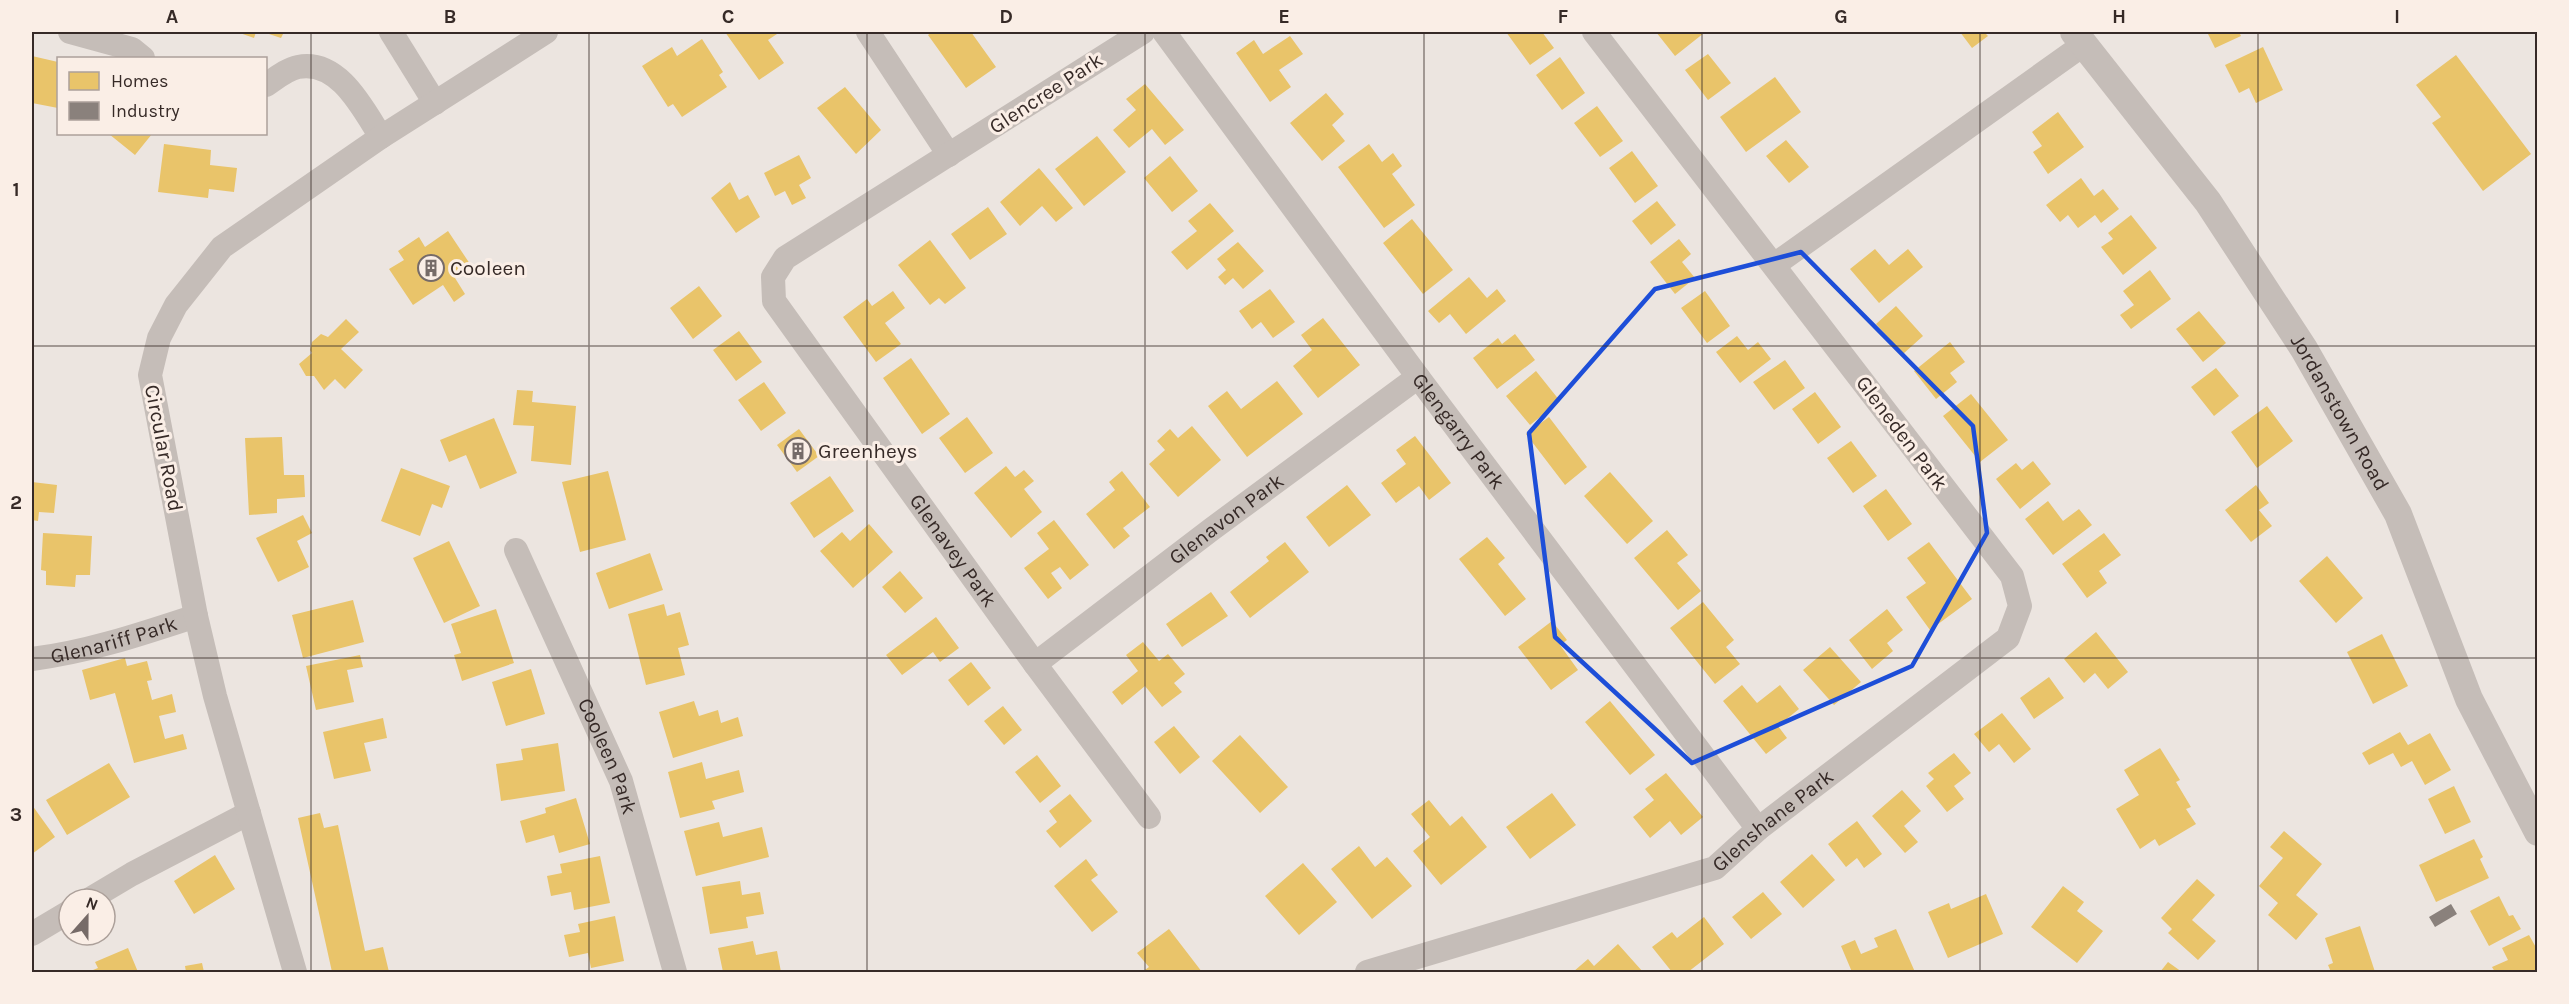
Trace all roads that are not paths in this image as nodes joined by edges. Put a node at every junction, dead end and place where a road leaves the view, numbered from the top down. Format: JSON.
{"nodes":[{"id":1,"x":70,"y":32,"type":"edge"},
{"id":2,"x":391,"y":32,"type":"edge"},
{"id":3,"x":546,"y":32,"type":"edge"},
{"id":4,"x":868,"y":32,"type":"edge"},
{"id":5,"x":1143,"y":32,"type":"edge"},
{"id":6,"x":1164,"y":32,"type":"edge"},
{"id":7,"x":1594,"y":32,"type":"edge"},
{"id":8,"x":2079,"y":38,"type":"edge"},
{"id":9,"x":142,"y":57,"type":"edge"},
{"id":10,"x":267,"y":84,"type":"edge"},
{"id":11,"x":435,"y":103,"type":"junction"},
{"id":12,"x":381,"y":137,"type":"junction"},
{"id":13,"x":949,"y":155,"type":"junction"},
{"id":14,"x":1774,"y":265,"type":"junction"},
{"id":15,"x":774,"y":278,"type":"joint"},
{"id":16,"x":1418,"y":377,"type":"junction"},
{"id":17,"x":516,"y":550,"type":"dead end"},
{"id":18,"x":2020,"y":606,"type":"joint"},
{"id":19,"x":196,"y":616,"type":"junction"},
{"id":20,"x":32,"y":658,"type":"edge"},
{"id":21,"x":1035,"y":664,"type":"junction"},
{"id":22,"x":249,"y":813,"type":"junction"},
{"id":23,"x":1149,"y":817,"type":"dead end"},
{"id":24,"x":1758,"y":829,"type":"junction"},
{"id":25,"x":2538,"y":832,"type":"edge"},
{"id":26,"x":110,"y":887,"type":"edge"},
{"id":27,"x":57,"y":919,"type":"edge"},
{"id":28,"x":32,"y":934,"type":"edge"},
{"id":29,"x":295,"y":972,"type":"edge"},
{"id":30,"x":675,"y":972,"type":"edge"},
{"id":31,"x":1367,"y":972,"type":"edge"}],
"edges":[{"from":1,"to":9,"type":"street"},
{"from":2,"to":11,"type":"street"},
{"from":3,"to":11,"type":"street","name":"Circular Road"},
{"from":4,"to":13,"type":"street"},
{"from":5,"to":13,"type":"street","name":"Glencree Park"},
{"from":6,"to":16,"type":"street","name":"Glengarry Park"},
{"from":7,"to":14,"type":"street","name":"Gleneden Park"},
{"from":8,"to":14,"type":"street"},
{"from":8,"to":25,"type":"street","name":"Jordanstown Road"},
{"from":10,"to":12,"type":"street"},
{"from":11,"to":12,"type":"street","name":"Circular Road"},
{"from":12,"to":19,"type":"street","name":"Circular Road"},
{"from":13,"to":15,"type":"street","name":"Glencree Park"},
{"from":14,"to":18,"type":"street","name":"Gleneden Park"},
{"from":15,"to":21,"type":"street","name":"Glenavey Park"},
{"from":16,"to":21,"type":"street","name":"Glenavon Park"},
{"from":16,"to":24,"type":"street","name":"Glengarry Park"},
{"from":17,"to":30,"type":"street","name":"Cooleen Park"},
{"from":18,"to":24,"type":"street","name":"Glenshane Park"},
{"from":19,"to":20,"type":"street","name":"Glenariff Park"},
{"from":19,"to":22,"type":"street","name":"Circular Road"},
{"from":21,"to":23,"type":"street","name":"Glenavey Park"},
{"from":22,"to":26,"type":"street"},
{"from":22,"to":29,"type":"street","name":"Circular Road"},
{"from":24,"to":31,"type":"street","name":"Glenshane Park"},
{"from":27,"to":28,"type":"street"}]}
